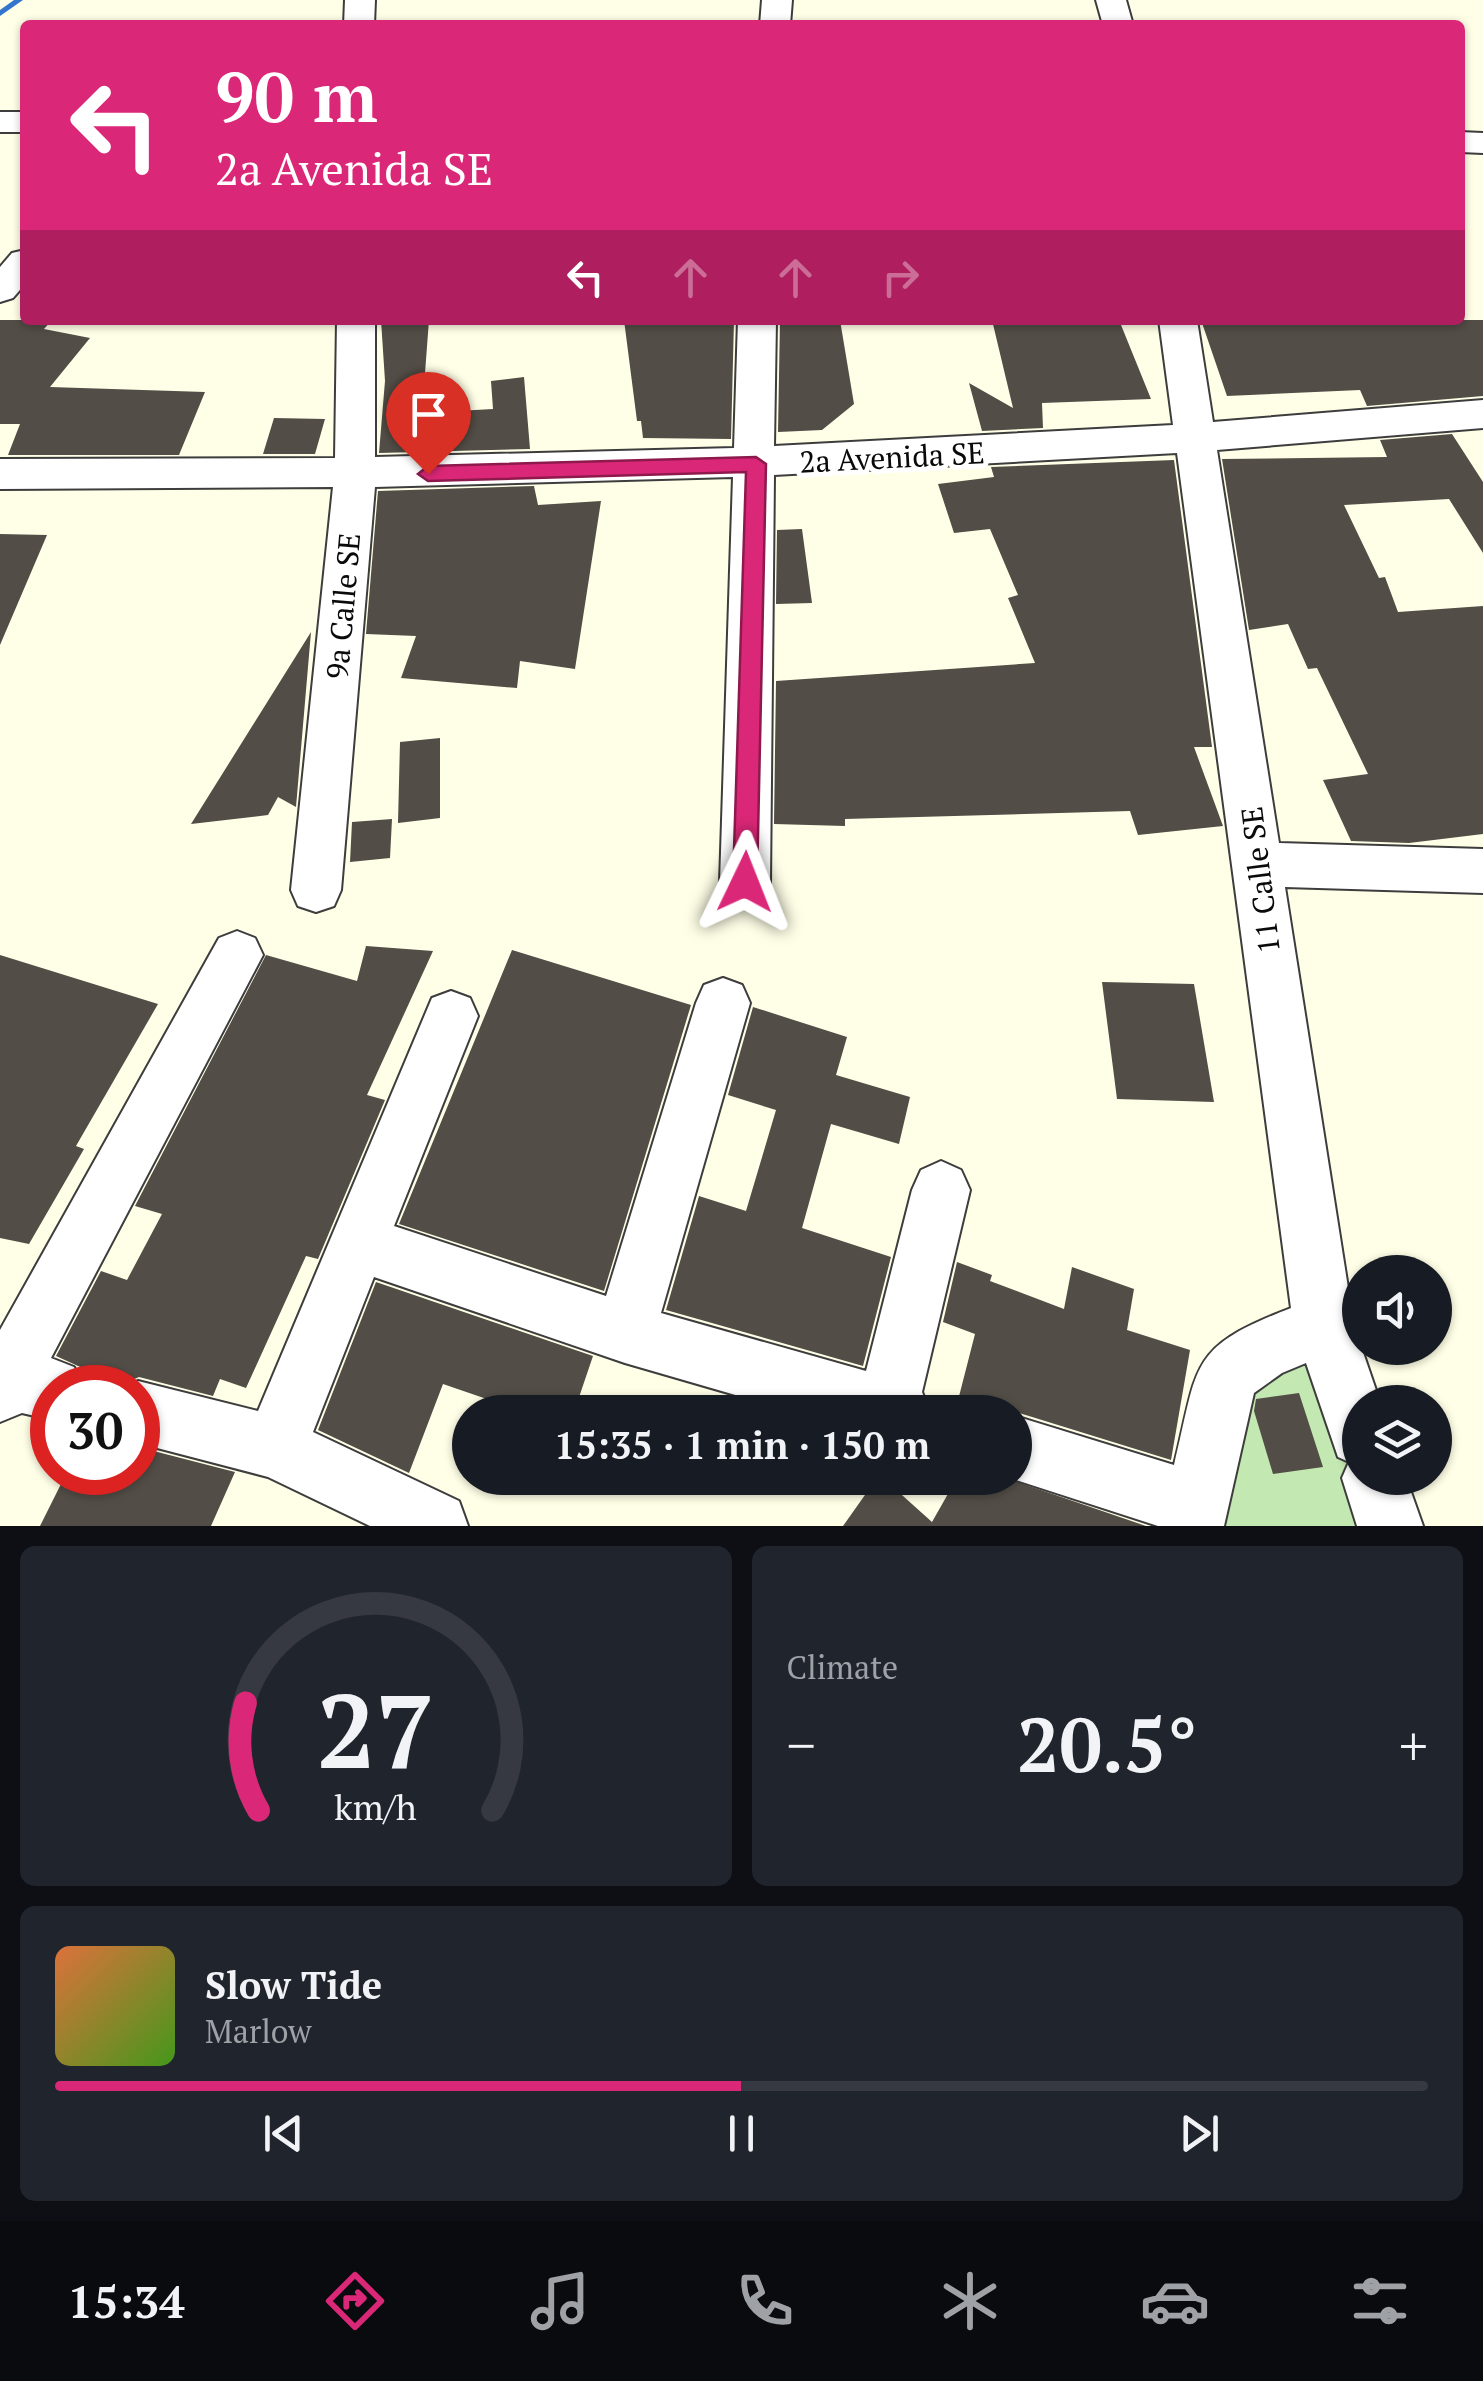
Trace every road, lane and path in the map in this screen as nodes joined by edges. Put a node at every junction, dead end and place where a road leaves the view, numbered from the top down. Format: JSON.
{"nodes":[{"id":1,"x":20,"y":267,"type":"edge"},
{"id":2,"x":0,"y":290,"type":"edge"},
{"id":3,"x":356,"y":325,"type":"edge"},
{"id":4,"x":757,"y":325,"type":"edge"},
{"id":5,"x":1179,"y":325,"type":"edge"},
{"id":6,"x":1483,"y":414,"type":"edge"},
{"id":7,"x":1198,"y":441,"type":"junction"},
{"id":8,"x":756,"y":464,"type":"junction"},
{"id":9,"x":0,"y":474,"type":"edge"},
{"id":10,"x":356,"y":476,"type":"junction"},
{"id":11,"x":1260,"y":864,"type":"junction"},
{"id":12,"x":1483,"y":872,"type":"edge"},
{"id":13,"x":745,"y":882,"type":"dead end"},
{"id":14,"x":316,"y":890,"type":"dead end"},
{"id":15,"x":236,"y":956,"type":"dead end"},
{"id":16,"x":723,"y":1003,"type":"dead end"},
{"id":17,"x":451,"y":1016,"type":"dead end"},
{"id":18,"x":941,"y":1190,"type":"dead end"},
{"id":19,"x":362,"y":1244,"type":"junction"},
{"id":20,"x":1324,"y":1326,"type":"junction"},
{"id":21,"x":625,"y":1333,"type":"junction"},
{"id":22,"x":1343,"y":1385,"type":"edge"},
{"id":23,"x":20,"y":1386,"type":"edge"},
{"id":24,"x":838,"y":1395,"type":"edge"},
{"id":25,"x":896,"y":1395,"type":"edge"},
{"id":26,"x":160,"y":1418,"type":"edge"},
{"id":27,"x":275,"y":1448,"type":"junction"},
{"id":28,"x":1032,"y":1454,"type":"edge"},
{"id":29,"x":1380,"y":1495,"type":"edge"},
{"id":30,"x":1194,"y":1515,"type":"edge"},
{"id":31,"x":436,"y":1524,"type":"edge"},
{"id":32,"x":1390,"y":1526,"type":"edge"}],
"edges":[{"from":1,"to":2,"type":"street"},
{"from":3,"to":10,"type":"street","name":"9a Calle SE"},
{"from":4,"to":8,"type":"street"},
{"from":5,"to":7,"type":"street","name":"11 Calle SE"},
{"from":6,"to":7,"type":"street","name":"2a Avenida SE"},
{"from":7,"to":8,"type":"street","name":"2a Avenida SE"},
{"from":7,"to":11,"type":"street","name":"11 Calle SE"},
{"from":8,"to":10,"type":"street","name":"2a Avenida SE"},
{"from":8,"to":13,"type":"street"},
{"from":9,"to":10,"type":"street","name":"2a Avenida SE"},
{"from":10,"to":14,"type":"street","name":"9a Calle SE"},
{"from":11,"to":12,"type":"street"},
{"from":11,"to":20,"type":"street","name":"11 Calle SE"},
{"from":15,"to":23,"type":"street"},
{"from":16,"to":21,"type":"street"},
{"from":17,"to":19,"type":"street"},
{"from":18,"to":25,"type":"street"},
{"from":19,"to":21,"type":"street"},
{"from":19,"to":27,"type":"street"},
{"from":20,"to":22,"type":"street","name":"11 Calle SE"},
{"from":20,"to":30,"type":"street"},
{"from":21,"to":24,"type":"street"},
{"from":26,"to":27,"type":"street"},
{"from":27,"to":31,"type":"street"},
{"from":28,"to":30,"type":"street"},
{"from":29,"to":32,"type":"street"}]}
